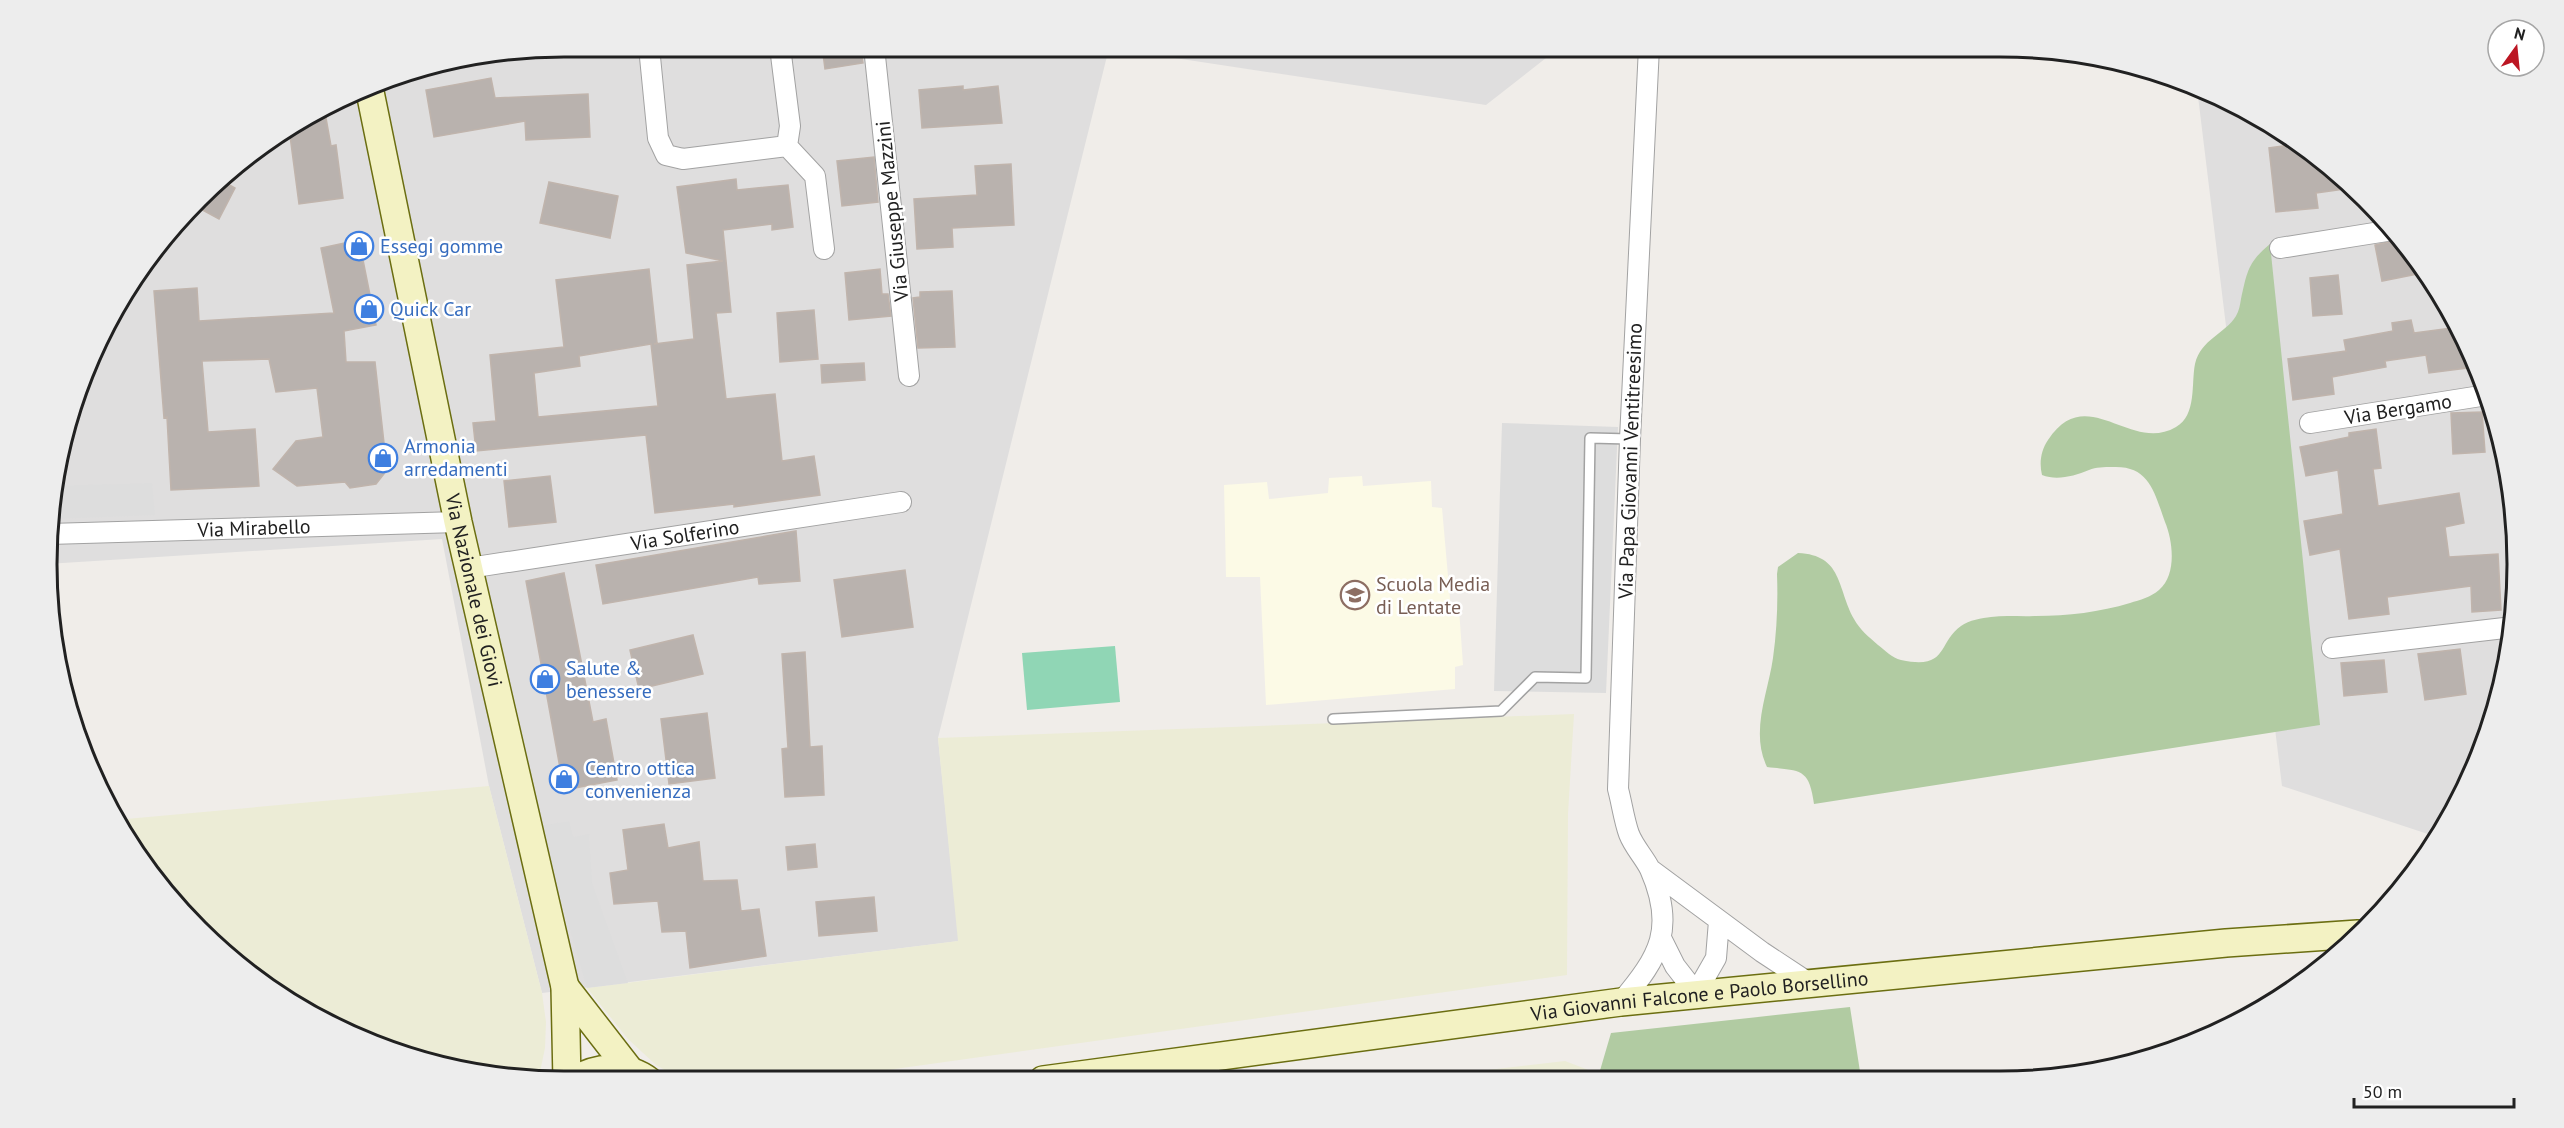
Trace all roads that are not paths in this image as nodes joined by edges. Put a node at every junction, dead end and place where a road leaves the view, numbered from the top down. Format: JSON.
{"nodes":[{"id":1,"x":649,"y":57,"type":"edge"},
{"id":2,"x":781,"y":57,"type":"edge"},
{"id":3,"x":875,"y":57,"type":"edge"},
{"id":4,"x":1648,"y":57,"type":"edge"},
{"id":5,"x":371,"y":96,"type":"edge"},
{"id":6,"x":787,"y":146,"type":"junction"},
{"id":7,"x":2382,"y":232,"type":"edge"},
{"id":8,"x":824,"y":249,"type":"dead end"},
{"id":9,"x":2280,"y":249,"type":"dead end"},
{"id":10,"x":909,"y":376,"type":"dead end"},
{"id":11,"x":2478,"y":396,"type":"edge"},
{"id":12,"x":2310,"y":423,"type":"dead end"},
{"id":13,"x":1630,"y":439,"type":"junction"},
{"id":14,"x":901,"y":502,"type":"dead end"},
{"id":15,"x":458,"y":522,"type":"junction"},
{"id":16,"x":58,"y":534,"type":"edge"},
{"id":17,"x":469,"y":568,"type":"junction"},
{"id":18,"x":2503,"y":628,"type":"edge"},
{"id":19,"x":2332,"y":648,"type":"dead end"},
{"id":20,"x":1333,"y":719,"type":"dead end"},
{"id":21,"x":1650,"y":869,"type":"junction"},
{"id":22,"x":1719,"y":921,"type":"junction"},
{"id":23,"x":2346,"y":935,"type":"edge"},
{"id":24,"x":1662,"y":940,"type":"junction"},
{"id":25,"x":1809,"y":983,"type":"junction"},
{"id":26,"x":565,"y":987,"type":"junction"},
{"id":27,"x":1696,"y":993,"type":"junction"},
{"id":28,"x":1621,"y":1002,"type":"junction"},
{"id":29,"x":567,"y":1071,"type":"edge"},
{"id":30,"x":595,"y":1071,"type":"edge"},
{"id":31,"x":621,"y":1071,"type":"edge"},
{"id":32,"x":636,"y":1071,"type":"edge"},
{"id":33,"x":1110,"y":1071,"type":"edge"}],
"edges":[{"from":1,"to":6,"type":"street"},
{"from":2,"to":6,"type":"street"},
{"from":3,"to":10,"type":"street","name":"Via Giuseppe Mazzini"},
{"from":4,"to":13,"type":"street","name":"Via Papa Giovanni Ventitreesimo"},
{"from":5,"to":15,"type":"street","name":"Via Nazionale dei Giovi"},
{"from":6,"to":8,"type":"street"},
{"from":7,"to":9,"type":"street"},
{"from":11,"to":12,"type":"street","name":"Via Bergamo"},
{"from":13,"to":20,"type":"lane"},
{"from":13,"to":21,"type":"street","name":"Via Papa Giovanni Ventitreesimo"},
{"from":14,"to":17,"type":"street","name":"Via Solferino"},
{"from":15,"to":16,"type":"street","name":"Via Mirabello"},
{"from":15,"to":17,"type":"street","name":"Via Nazionale dei Giovi"},
{"from":17,"to":26,"type":"street","name":"Via Nazionale dei Giovi"},
{"from":18,"to":19,"type":"street"},
{"from":21,"to":22,"type":"street","name":"Via Papa Giovanni Ventitreesimo"},
{"from":21,"to":24,"type":"street","name":"Via Papa Giovanni Ventitreesimo"},
{"from":22,"to":25,"type":"street","name":"Via Papa Giovanni Ventitreesimo"},
{"from":22,"to":27,"type":"street"},
{"from":23,"to":25,"type":"street","name":"Via Giovanni Falcone e Paolo Borsellino"},
{"from":24,"to":27,"type":"street","name":"Via Papa Giovanni Ventitreesimo"},
{"from":24,"to":28,"type":"street","name":"Via Papa Giovanni Ventitreesimo"},
{"from":25,"to":27,"type":"street","name":"Via Giovanni Falcone e Paolo Borsellino"},
{"from":26,"to":29,"type":"street","name":"Via Nazionale dei Giovi"},
{"from":26,"to":32,"type":"street","name":"Via Nazionale dei Giovi"},
{"from":27,"to":28,"type":"street","name":"Via Giovanni Falcone e Paolo Borsellino"},
{"from":28,"to":33,"type":"street","name":"Via Giovanni Falcone e Paolo Borsellino"},
{"from":30,"to":31,"type":"street"}]}
